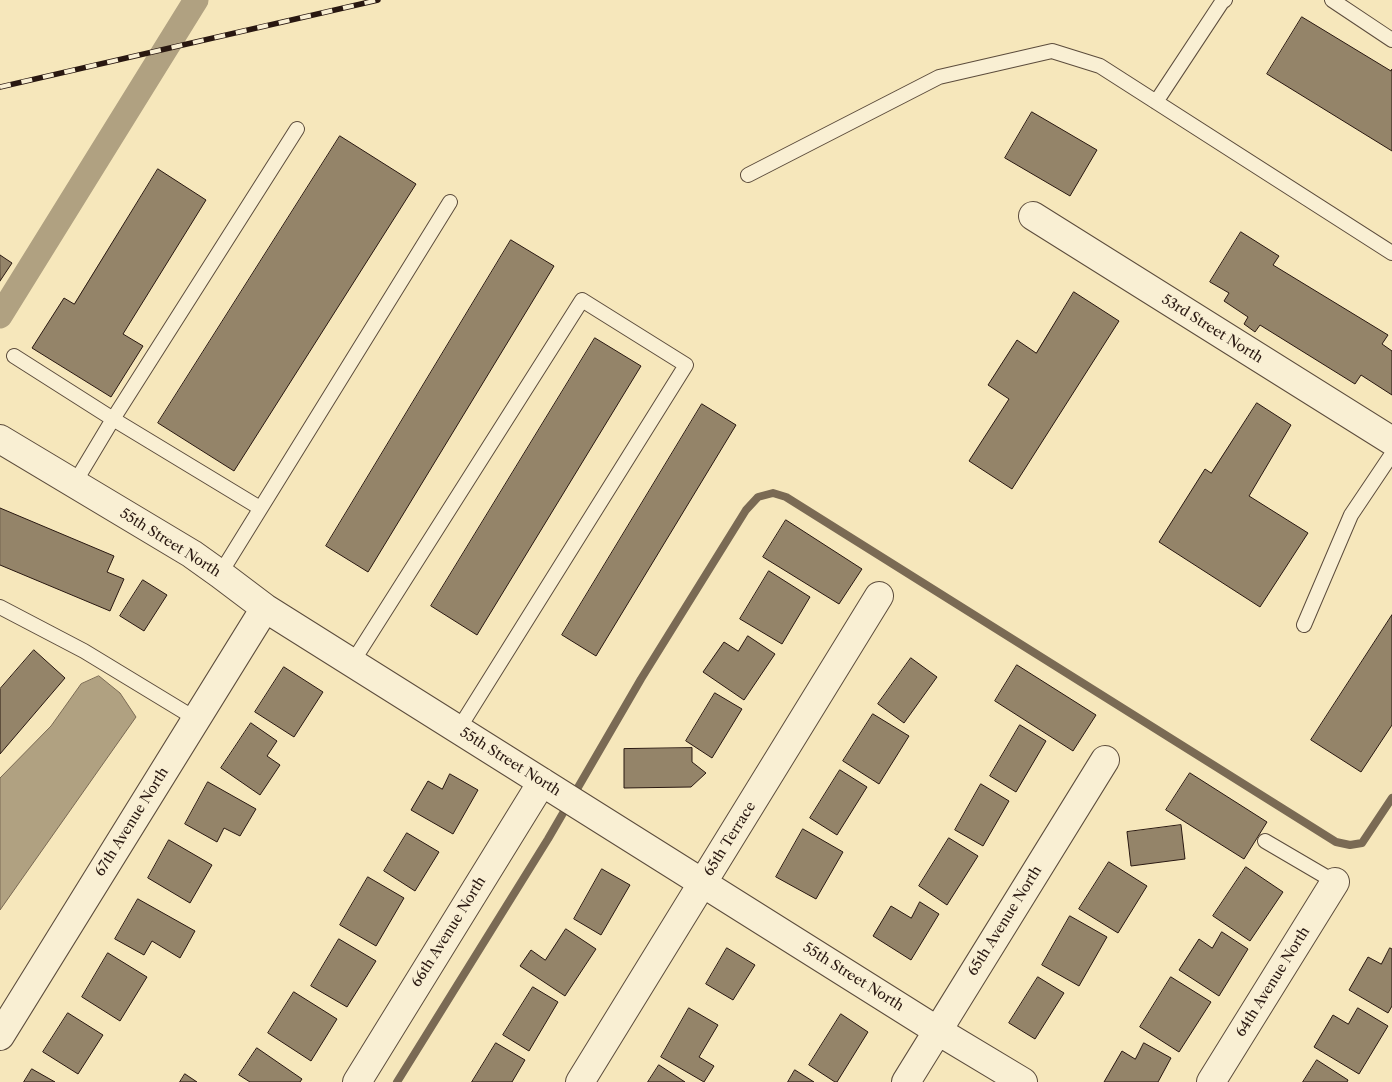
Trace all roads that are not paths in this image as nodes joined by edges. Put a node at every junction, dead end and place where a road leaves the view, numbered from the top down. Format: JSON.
{"nodes":[{"id":1,"x":1225,"y":0,"type":"edge"},
{"id":2,"x":1332,"y":0,"type":"edge"},
{"id":3,"x":1392,"y":40,"type":"edge"},
{"id":4,"x":1156,"y":102,"type":"junction"},
{"id":5,"x":298,"y":129,"type":"dead end"},
{"id":6,"x":748,"y":175,"type":"dead end"},
{"id":7,"x":450,"y":202,"type":"dead end"},
{"id":8,"x":1033,"y":216,"type":"dead end"},
{"id":9,"x":1392,"y":253,"type":"edge"},
{"id":10,"x":14,"y":356,"type":"dead end"},
{"id":11,"x":113,"y":419,"type":"junction"},
{"id":12,"x":0,"y":439,"type":"edge"},
{"id":13,"x":1392,"y":440,"type":"edge"},
{"id":14,"x":1392,"y":454,"type":"edge"},
{"id":15,"x":74,"y":484,"type":"junction"},
{"id":16,"x":260,"y":508,"type":"junction"},
{"id":17,"x":220,"y":574,"type":"junction"},
{"id":18,"x":879,"y":596,"type":"dead end"},
{"id":19,"x":0,"y":606,"type":"edge"},
{"id":20,"x":265,"y":608,"type":"junction"},
{"id":21,"x":1304,"y":625,"type":"dead end"},
{"id":22,"x":352,"y":663,"type":"junction"},
{"id":23,"x":196,"y":719,"type":"junction"},
{"id":24,"x":458,"y":730,"type":"junction"},
{"id":25,"x":1105,"y":760,"type":"dead end"},
{"id":26,"x":547,"y":785,"type":"junction"},
{"id":27,"x":1265,"y":841,"type":"dead end"},
{"id":28,"x":1335,"y":882,"type":"joint"},
{"id":29,"x":704,"y":883,"type":"junction"},
{"id":30,"x":938,"y":1030,"type":"junction"},
{"id":31,"x":0,"y":1036,"type":"edge"},
{"id":32,"x":357,"y":1082,"type":"edge"},
{"id":33,"x":580,"y":1082,"type":"edge"},
{"id":34,"x":906,"y":1082,"type":"edge"},
{"id":35,"x":1023,"y":1082,"type":"edge"},
{"id":36,"x":1211,"y":1082,"type":"edge"}],
"edges":[{"from":1,"to":4,"type":"lane"},
{"from":2,"to":3,"type":"lane"},
{"from":4,"to":6,"type":"lane"},
{"from":4,"to":9,"type":"lane"},
{"from":5,"to":11,"type":"lane"},
{"from":7,"to":16,"type":"lane"},
{"from":8,"to":13,"type":"street","name":"53rd Street North"},
{"from":10,"to":11,"type":"lane"},
{"from":11,"to":15,"type":"lane"},
{"from":11,"to":16,"type":"lane"},
{"from":12,"to":15,"type":"street","name":"55th Street North"},
{"from":14,"to":21,"type":"lane"},
{"from":15,"to":17,"type":"street","name":"55th Street North"},
{"from":16,"to":17,"type":"lane"},
{"from":17,"to":20,"type":"street","name":"55th Street North"},
{"from":18,"to":29,"type":"street","name":"65th Terrace"},
{"from":19,"to":23,"type":"lane"},
{"from":20,"to":22,"type":"street","name":"55th Street North"},
{"from":20,"to":23,"type":"street","name":"67th Avenue North"},
{"from":22,"to":24,"type":"street","name":"55th Street North"},
{"from":22,"to":24,"type":"lane"},
{"from":23,"to":31,"type":"street","name":"67th Avenue North"},
{"from":24,"to":26,"type":"street","name":"55th Street North"},
{"from":25,"to":30,"type":"street","name":"65th Avenue North"},
{"from":26,"to":29,"type":"street","name":"55th Street North"},
{"from":26,"to":32,"type":"street","name":"66th Avenue North"},
{"from":27,"to":28,"type":"lane"},
{"from":28,"to":36,"type":"street","name":"64th Avenue North"},
{"from":29,"to":30,"type":"street","name":"55th Street North"},
{"from":29,"to":33,"type":"street","name":"65th Terrace"},
{"from":30,"to":34,"type":"street","name":"65th Avenue North"},
{"from":30,"to":35,"type":"street","name":"55th Street North"}]}
